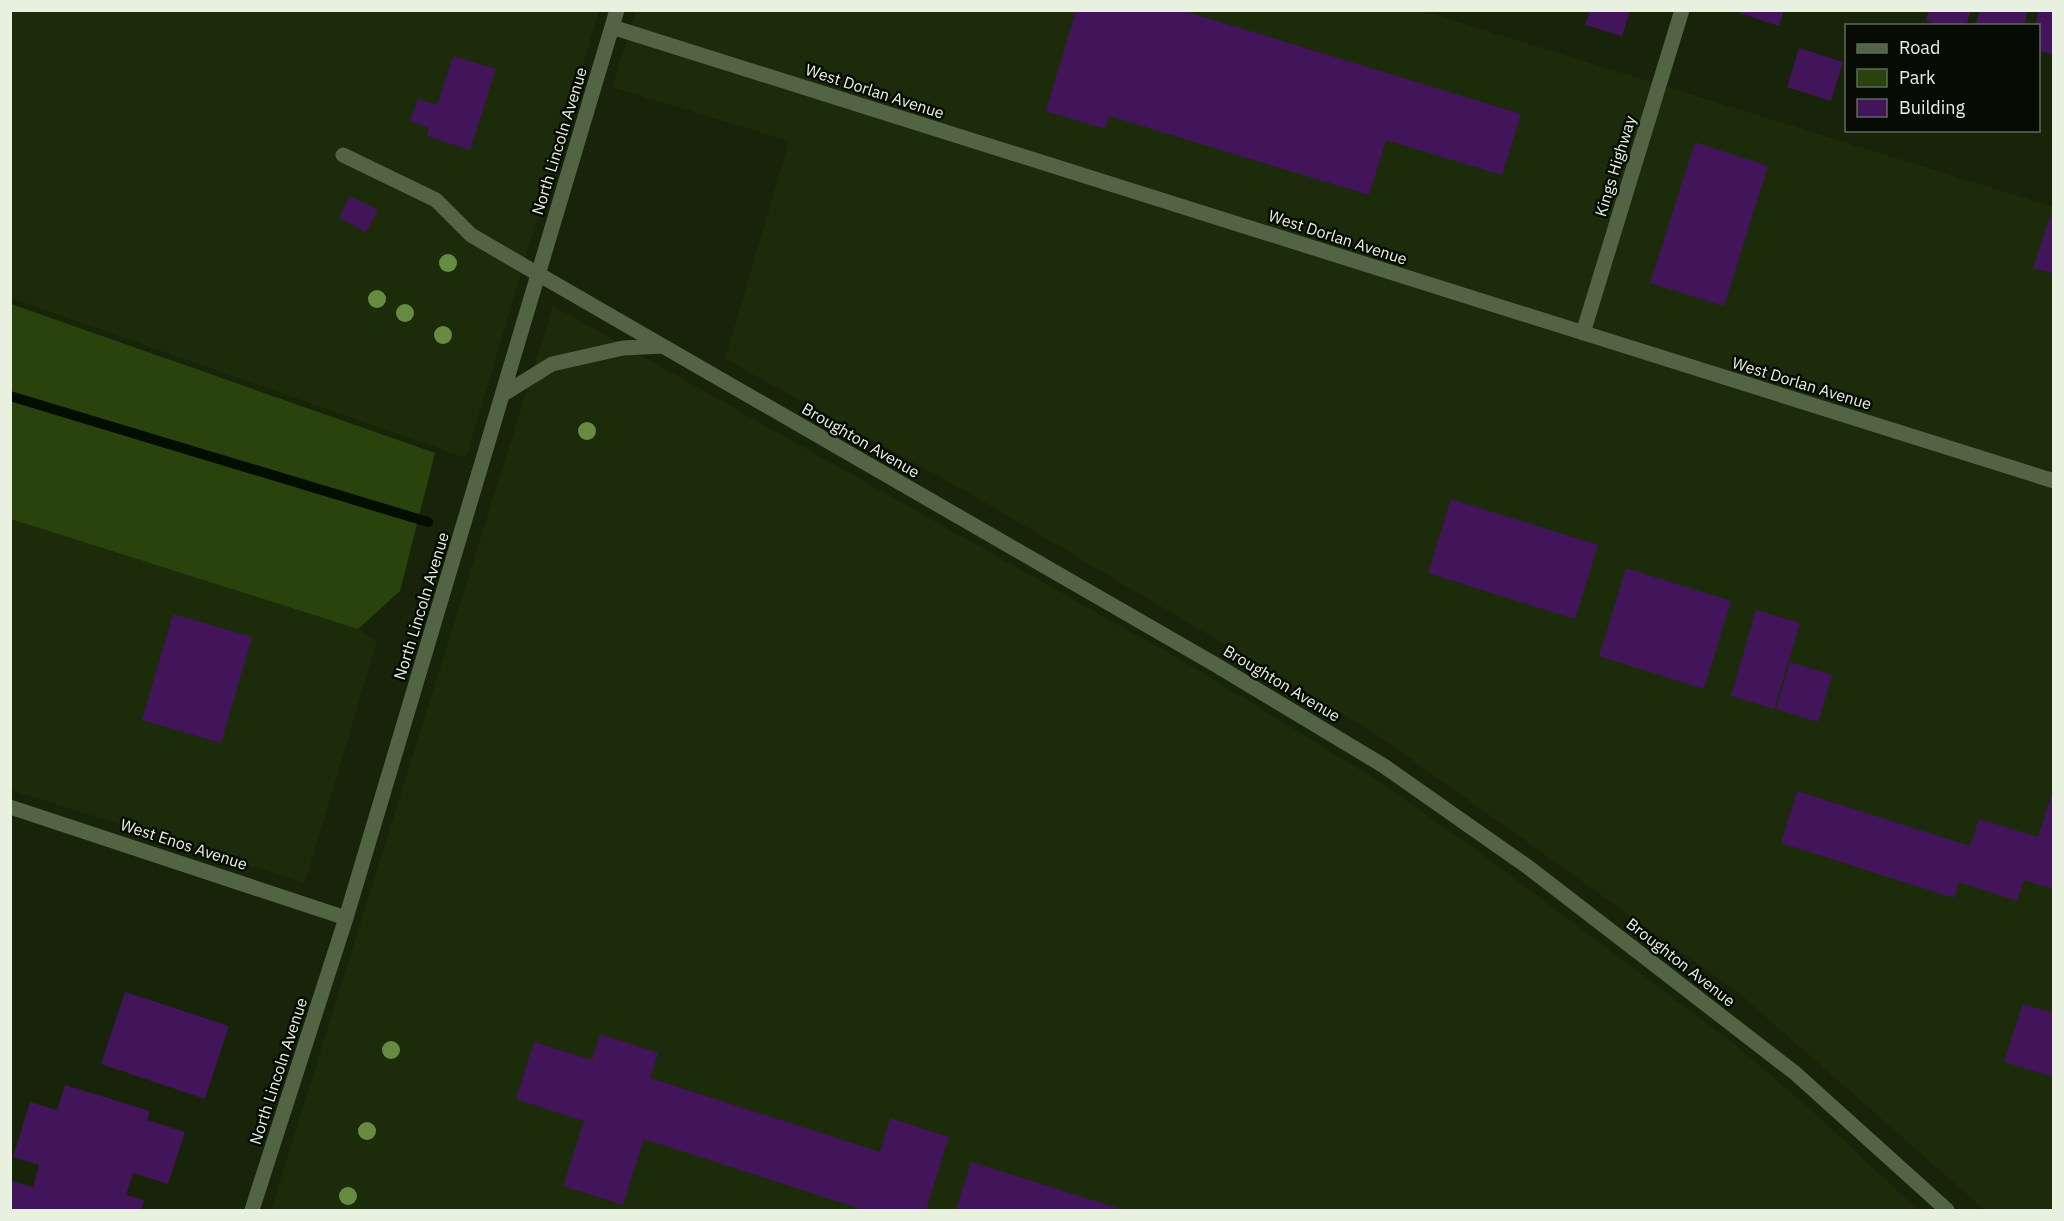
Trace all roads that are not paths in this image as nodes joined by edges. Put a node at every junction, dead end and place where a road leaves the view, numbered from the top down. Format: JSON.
{"nodes":[{"id":1,"x":617,"y":10,"type":"edge"},
{"id":2,"x":1682,"y":10,"type":"edge"},
{"id":3,"x":612,"y":27,"type":"junction"},
{"id":4,"x":343,"y":155,"type":"dead end"},
{"id":5,"x":538,"y":274,"type":"junction"},
{"id":6,"x":1583,"y":333,"type":"junction"},
{"id":7,"x":663,"y":346,"type":"junction"},
{"id":8,"x":502,"y":395,"type":"junction"},
{"id":9,"x":2054,"y":481,"type":"edge"},
{"id":10,"x":10,"y":807,"type":"edge"},
{"id":11,"x":346,"y":918,"type":"junction"},
{"id":12,"x":252,"y":1210,"type":"edge"},
{"id":13,"x":1947,"y":1210,"type":"edge"}],
"edges":[{"from":1,"to":3,"type":"street","name":"North Lincoln Avenue"},
{"from":2,"to":6,"type":"street","name":"Kings Highway"},
{"from":3,"to":5,"type":"street","name":"North Lincoln Avenue"},
{"from":3,"to":6,"type":"street","name":"West Dorlan Avenue"},
{"from":4,"to":5,"type":"street","name":"Broughton Avenue"},
{"from":5,"to":7,"type":"street","name":"Broughton Avenue"},
{"from":5,"to":8,"type":"street","name":"North Lincoln Avenue"},
{"from":6,"to":9,"type":"street","name":"West Dorlan Avenue"},
{"from":7,"to":8,"type":"street"},
{"from":7,"to":13,"type":"street","name":"Broughton Avenue"},
{"from":8,"to":11,"type":"street","name":"North Lincoln Avenue"},
{"from":10,"to":11,"type":"street","name":"West Enos Avenue"},
{"from":11,"to":12,"type":"street","name":"North Lincoln Avenue"}]}
